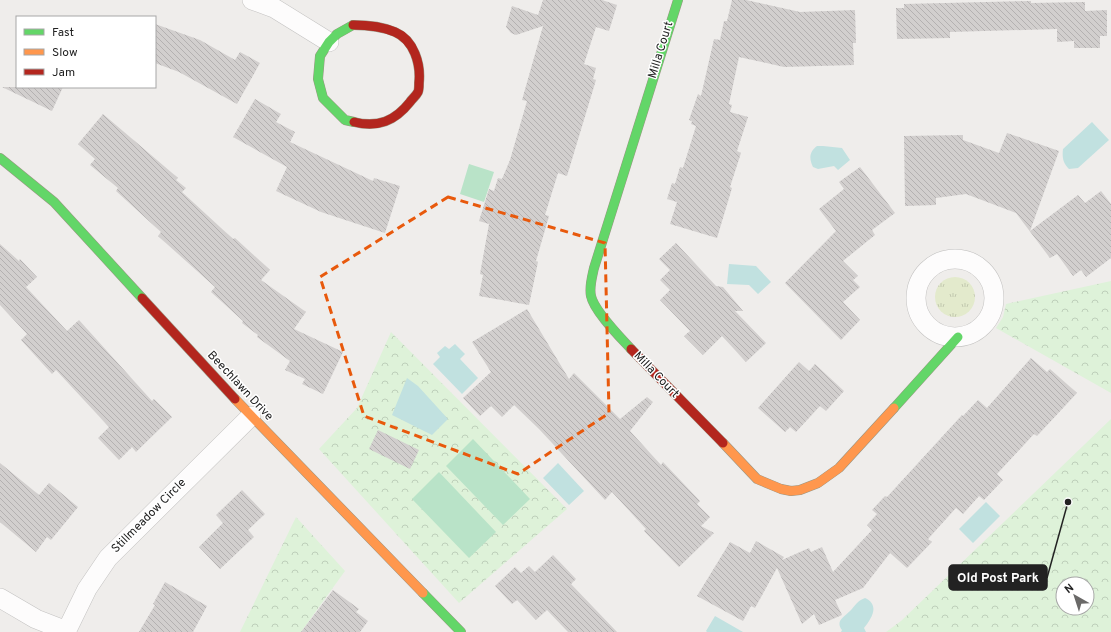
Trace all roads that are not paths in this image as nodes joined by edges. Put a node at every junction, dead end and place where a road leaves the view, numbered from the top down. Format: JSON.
{"nodes":[{"id":1,"x":252,"y":0,"type":"edge"},
{"id":2,"x":678,"y":0,"type":"edge"},
{"id":3,"x":328,"y":42,"type":"junction"},
{"id":4,"x":0,"y":158,"type":"edge"},
{"id":5,"x":958,"y":337,"type":"junction"},
{"id":6,"x":251,"y":416,"type":"junction"},
{"id":7,"x":0,"y":598,"type":"edge"},
{"id":8,"x":66,"y":632,"type":"edge"},
{"id":9,"x":461,"y":632,"type":"edge"}],
"edges":[{"from":1,"to":3,"type":"street"},
{"from":2,"to":5,"type":"street","name":"Milla Court"},
{"from":3,"to":3,"type":"street"},
{"from":4,"to":6,"type":"street","name":"Beechlawn Drive"},
{"from":5,"to":5,"type":"street","name":"Milla Court"},
{"from":6,"to":8,"type":"street","name":"Stillmeadow Circle"},
{"from":6,"to":9,"type":"street","name":"Beechlawn Drive"},
{"from":7,"to":8,"type":"street","name":"Stillmeadow Circle"}]}
